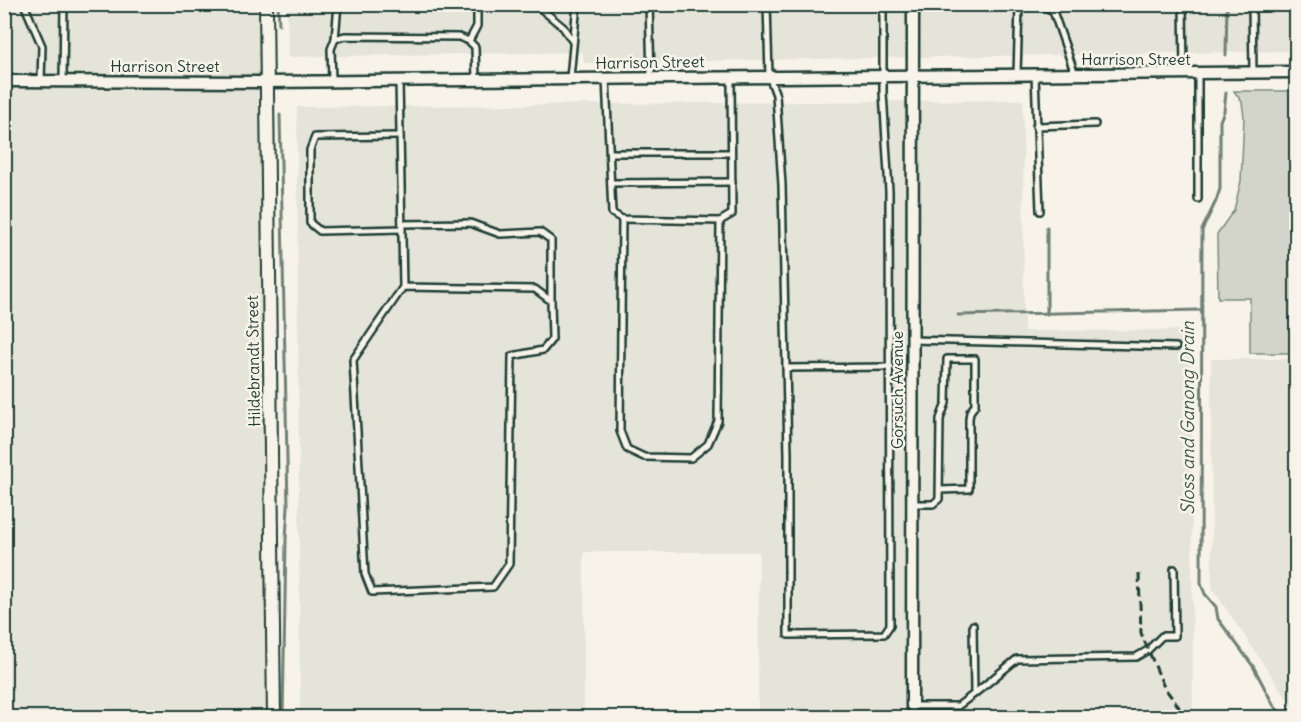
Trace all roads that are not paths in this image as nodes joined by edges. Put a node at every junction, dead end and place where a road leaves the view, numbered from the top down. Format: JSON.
{"nodes":[{"id":1,"x":24,"y":4,"type":"edge"},
{"id":2,"x":64,"y":4,"type":"edge"},
{"id":3,"x":266,"y":4,"type":"edge"},
{"id":4,"x":338,"y":4,"type":"edge"},
{"id":5,"x":477,"y":4,"type":"edge"},
{"id":6,"x":535,"y":4,"type":"edge"},
{"id":7,"x":578,"y":4,"type":"edge"},
{"id":8,"x":649,"y":4,"type":"edge"},
{"id":9,"x":767,"y":4,"type":"edge"},
{"id":10,"x":883,"y":4,"type":"edge"},
{"id":11,"x":913,"y":4,"type":"edge"},
{"id":12,"x":1183,"y":4,"type":"edge"},
{"id":13,"x":1252,"y":4,"type":"edge"},
{"id":14,"x":1019,"y":6,"type":"edge"},
{"id":15,"x":334,"y":39,"type":"junction"},
{"id":16,"x":469,"y":41,"type":"junction"},
{"id":17,"x":573,"y":42,"type":"junction"},
{"id":18,"x":1296,"y":72,"type":"edge"},
{"id":19,"x":1184,"y":73,"type":"junction"},
{"id":20,"x":1198,"y":73,"type":"junction"},
{"id":21,"x":1254,"y":73,"type":"junction"},
{"id":22,"x":1017,"y":74,"type":"junction"},
{"id":23,"x":1035,"y":74,"type":"junction"},
{"id":24,"x":1075,"y":74,"type":"junction"},
{"id":25,"x":883,"y":75,"type":"junction"},
{"id":26,"x":914,"y":75,"type":"junction"},
{"id":27,"x":731,"y":76,"type":"junction"},
{"id":28,"x":769,"y":76,"type":"junction"},
{"id":29,"x":651,"y":77,"type":"junction"},
{"id":30,"x":570,"y":78,"type":"junction"},
{"id":31,"x":606,"y":78,"type":"junction"},
{"id":32,"x":476,"y":79,"type":"junction"},
{"id":33,"x":332,"y":80,"type":"junction"},
{"id":34,"x":399,"y":80,"type":"junction"},
{"id":35,"x":4,"y":81,"type":"edge"},
{"id":36,"x":41,"y":81,"type":"junction"},
{"id":37,"x":63,"y":81,"type":"junction"},
{"id":38,"x":267,"y":82,"type":"junction"},
{"id":39,"x":1095,"y":124,"type":"dead end"},
{"id":40,"x":1036,"y":126,"type":"junction"},
{"id":41,"x":400,"y":136,"type":"junction"},
{"id":42,"x":610,"y":153,"type":"junction"},
{"id":43,"x":731,"y":153,"type":"junction"},
{"id":44,"x":732,"y":182,"type":"junction"},
{"id":45,"x":611,"y":183,"type":"junction"},
{"id":46,"x":1198,"y":200,"type":"dead end"},
{"id":47,"x":1040,"y":211,"type":"dead end"},
{"id":48,"x":622,"y":219,"type":"junction"},
{"id":49,"x":720,"y":221,"type":"junction"},
{"id":50,"x":402,"y":227,"type":"junction"},
{"id":51,"x":403,"y":287,"type":"junction"},
{"id":52,"x":551,"y":301,"type":"junction"},
{"id":53,"x":912,"y":340,"type":"junction"},
{"id":54,"x":1176,"y":347,"type":"dead end"},
{"id":55,"x":891,"y":366,"type":"junction"},
{"id":56,"x":786,"y":368,"type":"junction"},
{"id":57,"x":940,"y":490,"type":"junction"},
{"id":58,"x":912,"y":504,"type":"junction"},
{"id":59,"x":1174,"y":569,"type":"dead end"},
{"id":60,"x":973,"y":625,"type":"dead end"},
{"id":61,"x":974,"y":694,"type":"junction"},
{"id":62,"x":912,"y":706,"type":"joint"},
{"id":63,"x":274,"y":717,"type":"edge"}],
"edges":[{"from":1,"to":36,"type":"lane"},
{"from":2,"to":37,"type":"lane"},
{"from":3,"to":38,"type":"street","name":"Hildebrandt Street"},
{"from":4,"to":15,"type":"lane"},
{"from":5,"to":16,"type":"lane"},
{"from":6,"to":17,"type":"lane"},
{"from":7,"to":17,"type":"lane"},
{"from":8,"to":29,"type":"lane"},
{"from":9,"to":28,"type":"lane"},
{"from":10,"to":25,"type":"lane"},
{"from":11,"to":26,"type":"street","name":"Gorsuch Avenue"},
{"from":12,"to":19,"type":"lane"},
{"from":13,"to":21,"type":"lane"},
{"from":14,"to":22,"type":"lane"},
{"from":14,"to":24,"type":"lane"},
{"from":15,"to":16,"type":"lane"},
{"from":15,"to":33,"type":"lane"},
{"from":16,"to":32,"type":"lane"},
{"from":17,"to":30,"type":"lane"},
{"from":18,"to":21,"type":"street","name":"Harrison Street"},
{"from":19,"to":20,"type":"street","name":"Harrison Street"},
{"from":19,"to":24,"type":"street","name":"Harrison Street"},
{"from":20,"to":21,"type":"street","name":"Harrison Street"},
{"from":20,"to":46,"type":"lane"},
{"from":22,"to":23,"type":"street","name":"Harrison Street"},
{"from":22,"to":26,"type":"street","name":"Harrison Street"},
{"from":23,"to":24,"type":"street","name":"Harrison Street"},
{"from":23,"to":40,"type":"lane"},
{"from":25,"to":26,"type":"street","name":"Harrison Street"},
{"from":25,"to":28,"type":"street","name":"Harrison Street"},
{"from":25,"to":55,"type":"lane"},
{"from":26,"to":53,"type":"street","name":"Gorsuch Avenue"},
{"from":27,"to":28,"type":"street","name":"Harrison Street"},
{"from":27,"to":29,"type":"street","name":"Harrison Street"},
{"from":27,"to":43,"type":"lane"},
{"from":28,"to":56,"type":"lane"},
{"from":29,"to":31,"type":"street","name":"Harrison Street"},
{"from":30,"to":31,"type":"street","name":"Harrison Street"},
{"from":30,"to":32,"type":"street","name":"Harrison Street"},
{"from":31,"to":42,"type":"lane"},
{"from":32,"to":34,"type":"street","name":"Harrison Street"},
{"from":33,"to":34,"type":"street","name":"Harrison Street"},
{"from":33,"to":38,"type":"street","name":"Harrison Street"},
{"from":34,"to":41,"type":"lane"},
{"from":35,"to":36,"type":"street","name":"Harrison Street"},
{"from":36,"to":37,"type":"street","name":"Harrison Street"},
{"from":37,"to":38,"type":"street","name":"Harrison Street"},
{"from":38,"to":63,"type":"street","name":"Hildebrandt Street"},
{"from":39,"to":40,"type":"lane"},
{"from":40,"to":47,"type":"lane"},
{"from":41,"to":50,"type":"lane"},
{"from":41,"to":50,"type":"lane"},
{"from":42,"to":43,"type":"lane"},
{"from":42,"to":45,"type":"lane"},
{"from":43,"to":44,"type":"lane"},
{"from":44,"to":45,"type":"lane"},
{"from":44,"to":49,"type":"lane"},
{"from":45,"to":48,"type":"lane"},
{"from":48,"to":49,"type":"lane"},
{"from":48,"to":49,"type":"lane"},
{"from":50,"to":51,"type":"lane"},
{"from":50,"to":52,"type":"lane"},
{"from":51,"to":52,"type":"lane"},
{"from":51,"to":52,"type":"lane"},
{"from":53,"to":54,"type":"lane"},
{"from":53,"to":58,"type":"street","name":"Gorsuch Avenue"},
{"from":55,"to":56,"type":"lane"},
{"from":55,"to":56,"type":"lane"},
{"from":57,"to":57,"type":"lane"},
{"from":57,"to":58,"type":"lane"},
{"from":58,"to":62,"type":"street","name":"Gorsuch Avenue"},
{"from":59,"to":61,"type":"lane"},
{"from":60,"to":61,"type":"lane"},
{"from":61,"to":62,"type":"lane"}]}
